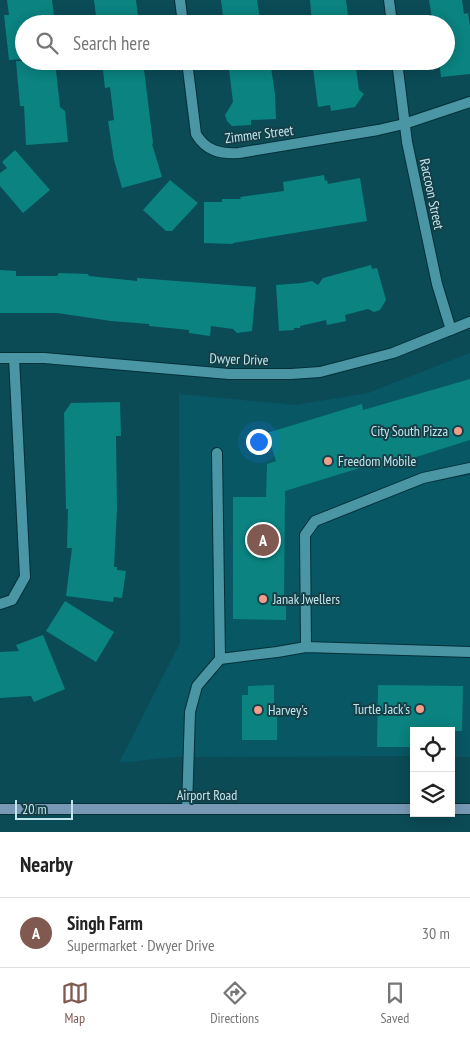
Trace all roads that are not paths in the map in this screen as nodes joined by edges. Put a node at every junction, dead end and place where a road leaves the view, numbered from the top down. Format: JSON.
{"nodes":[{"id":1,"x":180,"y":0,"type":"edge"},
{"id":2,"x":389,"y":0,"type":"edge"},
{"id":3,"x":182,"y":15,"type":"edge"},
{"id":4,"x":391,"y":15,"type":"edge"},
{"id":5,"x":189,"y":70,"type":"edge"},
{"id":6,"x":398,"y":70,"type":"edge"},
{"id":7,"x":470,"y":102,"type":"edge"},
{"id":8,"x":404,"y":124,"type":"junction"},
{"id":9,"x":470,"y":322,"type":"edge"},
{"id":10,"x":451,"y":330,"type":"junction"},
{"id":11,"x":0,"y":358,"type":"edge"},
{"id":12,"x":14,"y":358,"type":"junction"},
{"id":13,"x":217,"y":453,"type":"dead end"},
{"id":14,"x":470,"y":468,"type":"edge"},
{"id":15,"x":0,"y":604,"type":"edge"},
{"id":16,"x":306,"y":646,"type":"junction"},
{"id":17,"x":470,"y":652,"type":"edge"},
{"id":18,"x":220,"y":659,"type":"junction"},
{"id":19,"x":187,"y":808,"type":"junction"},
{"id":20,"x":0,"y":809,"type":"edge"},
{"id":21,"x":410,"y":809,"type":"edge"},
{"id":22,"x":455,"y":809,"type":"edge"},
{"id":23,"x":470,"y":809,"type":"edge"}],
"edges":[{"from":1,"to":3,"type":"street"},
{"from":2,"to":4,"type":"street"},
{"from":5,"to":8,"type":"street","name":"Zimmer Street"},
{"from":6,"to":8,"type":"street","name":"Raccoon Street"},
{"from":7,"to":8,"type":"street","name":"Zimmer Street"},
{"from":8,"to":10,"type":"street","name":"Raccoon Street"},
{"from":9,"to":10,"type":"street","name":"Dwyer Drive"},
{"from":10,"to":12,"type":"street","name":"Dwyer Drive"},
{"from":11,"to":12,"type":"street","name":"Dwyer Drive"},
{"from":12,"to":15,"type":"street"},
{"from":13,"to":18,"type":"street"},
{"from":14,"to":16,"type":"street"},
{"from":16,"to":17,"type":"street"},
{"from":16,"to":18,"type":"street"},
{"from":18,"to":19,"type":"street"},
{"from":19,"to":20,"type":"main road","name":"Airport Road"},
{"from":19,"to":21,"type":"main road","name":"Airport Road"},
{"from":22,"to":23,"type":"main road"}]}
